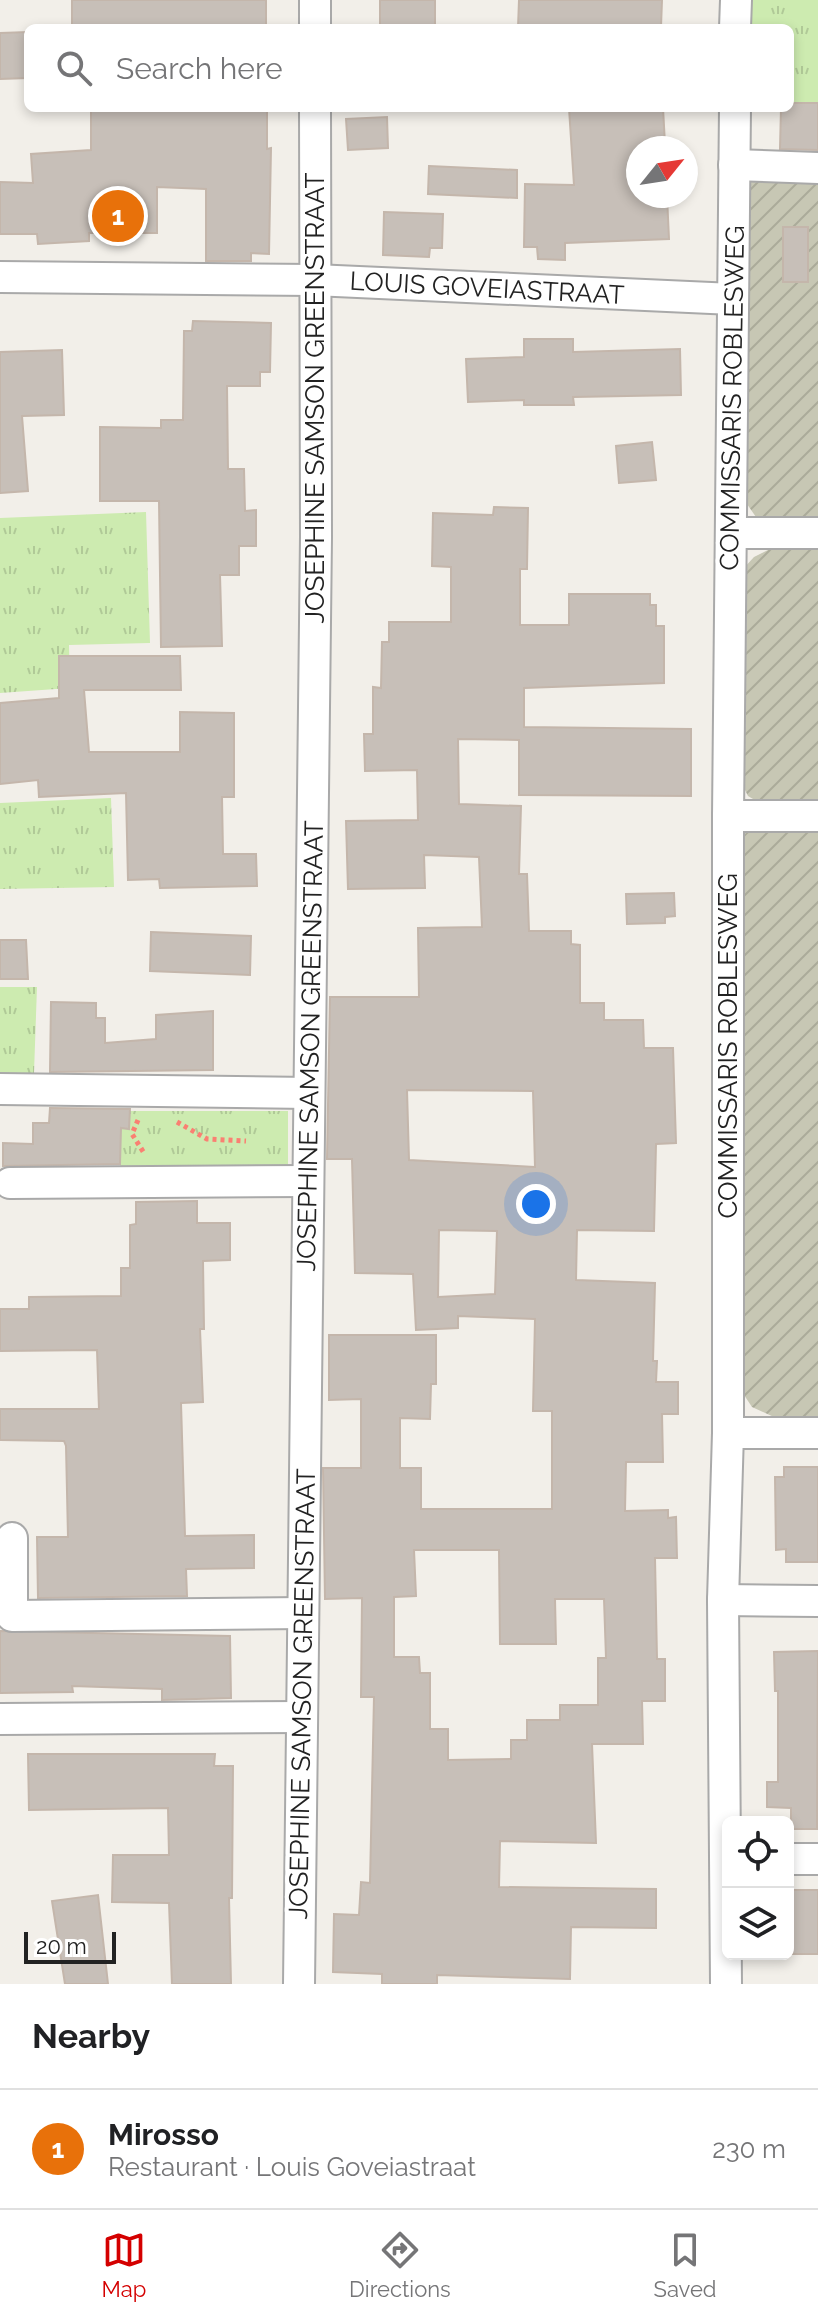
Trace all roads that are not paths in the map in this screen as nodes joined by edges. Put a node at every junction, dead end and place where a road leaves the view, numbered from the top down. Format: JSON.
{"nodes":[{"id":1,"x":315,"y":0,"type":"edge"},
{"id":2,"x":736,"y":0,"type":"edge"},
{"id":3,"x":315,"y":24,"type":"edge"},
{"id":4,"x":735,"y":24,"type":"edge"},
{"id":5,"x":315,"y":112,"type":"edge"},
{"id":6,"x":735,"y":112,"type":"edge"},
{"id":7,"x":734,"y":165,"type":"junction"},
{"id":8,"x":818,"y":168,"type":"edge"},
{"id":9,"x":0,"y":277,"type":"edge"},
{"id":10,"x":314,"y":280,"type":"junction"},
{"id":11,"x":733,"y":299,"type":"junction"},
{"id":12,"x":731,"y":533,"type":"junction"},
{"id":13,"x":818,"y":533,"type":"edge"},
{"id":14,"x":728,"y":816,"type":"junction"},
{"id":15,"x":818,"y":816,"type":"edge"},
{"id":16,"x":0,"y":1089,"type":"edge"},
{"id":17,"x":309,"y":1093,"type":"junction"},
{"id":18,"x":308,"y":1181,"type":"junction"},
{"id":19,"x":10,"y":1183,"type":"dead end"},
{"id":20,"x":728,"y":1433,"type":"junction"},
{"id":21,"x":818,"y":1433,"type":"edge"},
{"id":22,"x":12,"y":1538,"type":"dead end"},
{"id":23,"x":723,"y":1600,"type":"junction"},
{"id":24,"x":818,"y":1601,"type":"edge"},
{"id":25,"x":303,"y":1613,"type":"junction"},
{"id":26,"x":302,"y":1717,"type":"junction"},
{"id":27,"x":0,"y":1719,"type":"edge"},
{"id":28,"x":725,"y":1816,"type":"edge"},
{"id":29,"x":794,"y":1859,"type":"edge"},
{"id":30,"x":818,"y":1859,"type":"edge"},
{"id":31,"x":725,"y":1888,"type":"edge"},
{"id":32,"x":299,"y":1984,"type":"edge"},
{"id":33,"x":726,"y":1984,"type":"edge"}],
"edges":[{"from":1,"to":3,"type":"street"},
{"from":2,"to":4,"type":"street"},
{"from":5,"to":10,"type":"street","name":"JOSEPHINE SAMSON GREENSTRAAT"},
{"from":6,"to":7,"type":"street","name":"COMMISSARIS ROBLESWEG"},
{"from":7,"to":8,"type":"street"},
{"from":7,"to":11,"type":"street","name":"COMMISSARIS ROBLESWEG"},
{"from":9,"to":10,"type":"street","name":"LOUIS GOVEIASTRAAT"},
{"from":10,"to":11,"type":"street","name":"LOUIS GOVEIASTRAAT"},
{"from":10,"to":17,"type":"street","name":"JOSEPHINE SAMSON GREENSTRAAT"},
{"from":11,"to":12,"type":"street","name":"COMMISSARIS ROBLESWEG"},
{"from":12,"to":13,"type":"street"},
{"from":12,"to":14,"type":"street","name":"COMMISSARIS ROBLESWEG"},
{"from":14,"to":15,"type":"street"},
{"from":14,"to":20,"type":"street","name":"COMMISSARIS ROBLESWEG"},
{"from":16,"to":17,"type":"street"},
{"from":17,"to":18,"type":"street","name":"JOSEPHINE SAMSON GREENSTRAAT"},
{"from":18,"to":19,"type":"street"},
{"from":18,"to":25,"type":"street","name":"JOSEPHINE SAMSON GREENSTRAAT"},
{"from":20,"to":21,"type":"street"},
{"from":20,"to":23,"type":"street","name":"COMMISSARIS ROBLESWEG"},
{"from":22,"to":25,"type":"street"},
{"from":23,"to":24,"type":"street"},
{"from":23,"to":28,"type":"street","name":"COMMISSARIS ROBLESWEG"},
{"from":25,"to":26,"type":"street","name":"JOSEPHINE SAMSON GREENSTRAAT"},
{"from":26,"to":27,"type":"street"},
{"from":26,"to":32,"type":"street","name":"JOSEPHINE SAMSON GREENSTRAAT"},
{"from":29,"to":30,"type":"street"},
{"from":31,"to":33,"type":"street","name":"COMMISSARIS ROBLESWEG"}]}
